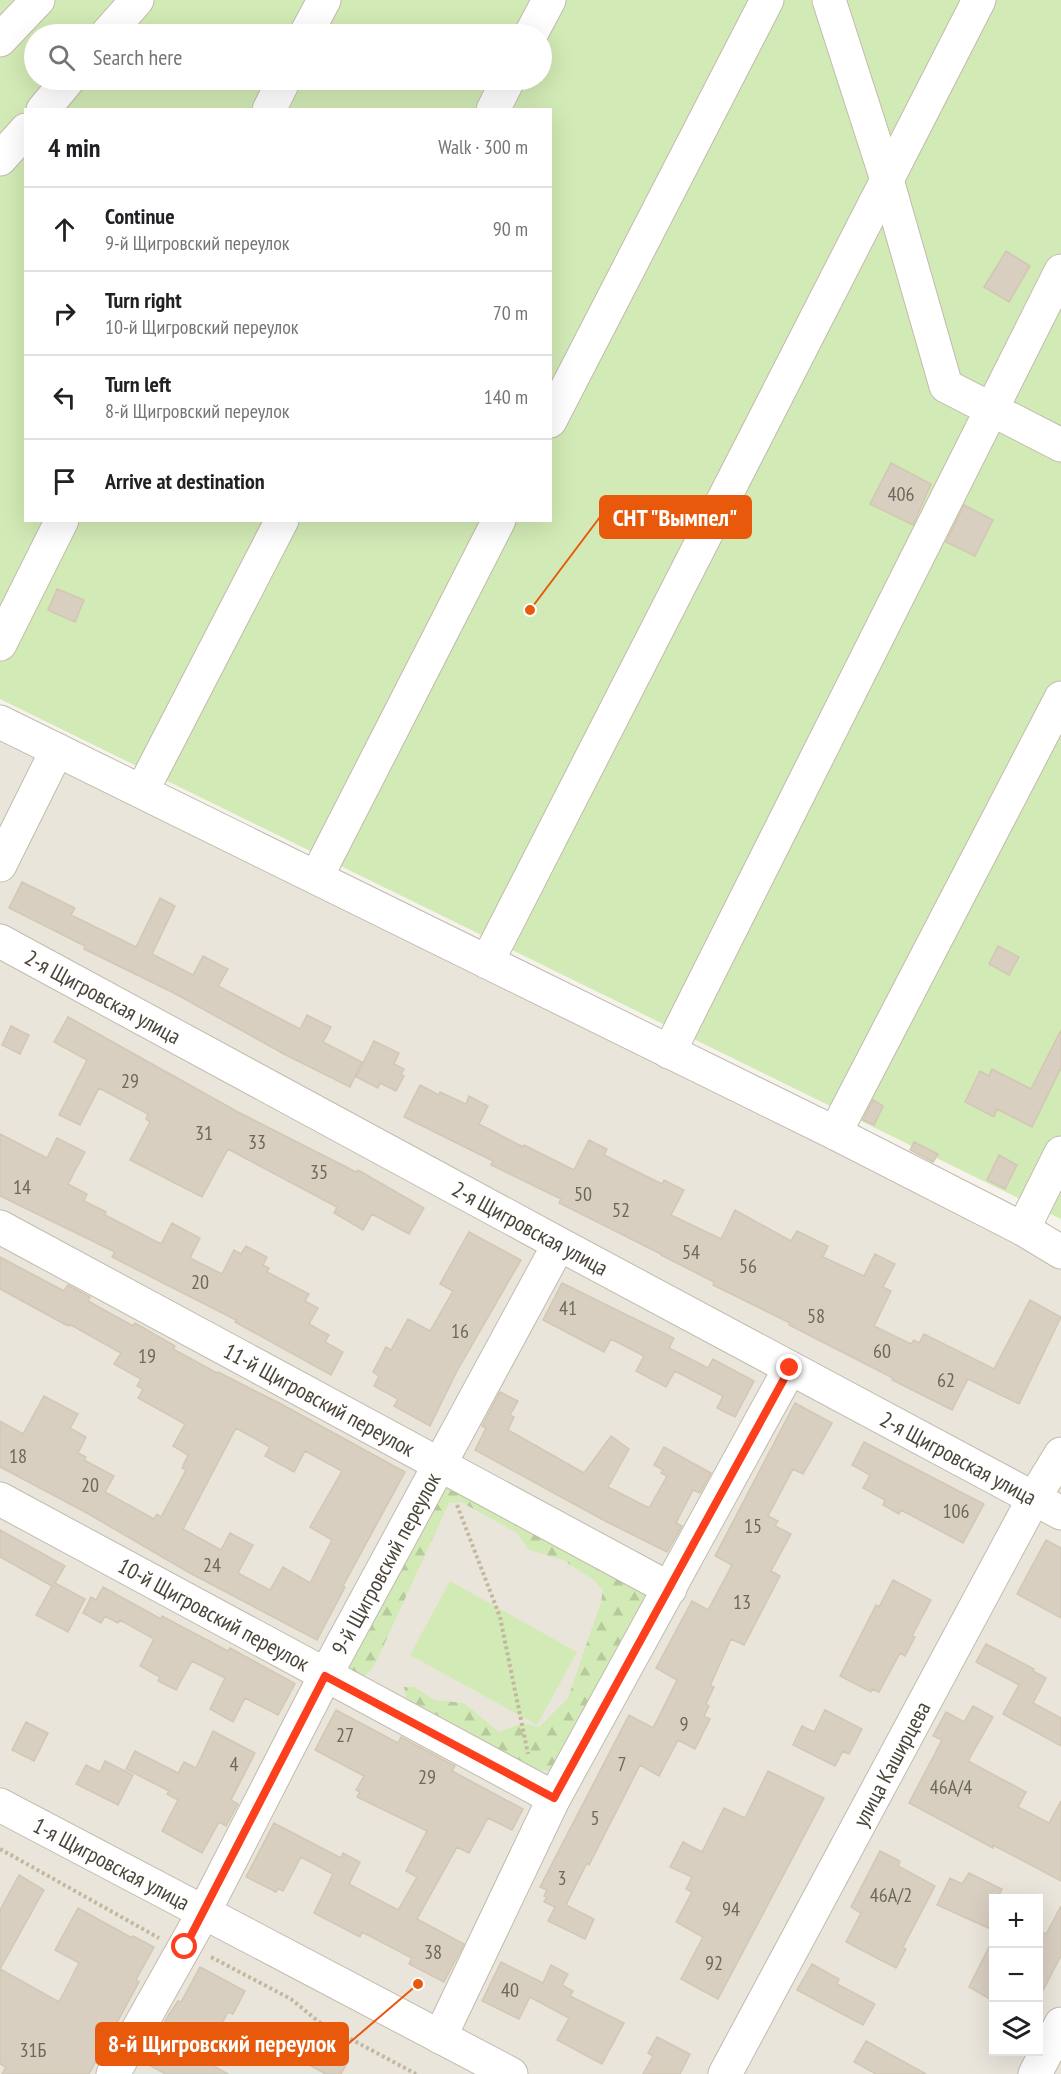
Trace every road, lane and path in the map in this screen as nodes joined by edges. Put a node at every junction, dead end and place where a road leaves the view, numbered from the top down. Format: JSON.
{"nodes":[{"id":1,"x":38,"y":0,"type":"edge"},
{"id":2,"x":137,"y":0,"type":"edge"},
{"id":3,"x":324,"y":0,"type":"edge"},
{"id":4,"x":549,"y":0,"type":"edge"},
{"id":5,"x":767,"y":0,"type":"edge"},
{"id":6,"x":829,"y":0,"type":"edge"},
{"id":7,"x":979,"y":0,"type":"edge"},
{"id":8,"x":116,"y":24,"type":"edge"},
{"id":9,"x":311,"y":24,"type":"edge"},
{"id":10,"x":536,"y":24,"type":"edge"},
{"id":11,"x":0,"y":40,"type":"edge"},
{"id":12,"x":60,"y":90,"type":"edge"},
{"id":13,"x":279,"y":90,"type":"edge"},
{"id":14,"x":503,"y":90,"type":"edge"},
{"id":15,"x":45,"y":108,"type":"edge"},
{"id":16,"x":270,"y":108,"type":"edge"},
{"id":17,"x":494,"y":108,"type":"edge"},
{"id":18,"x":24,"y":131,"type":"edge"},
{"id":19,"x":0,"y":159,"type":"edge"},
{"id":20,"x":887,"y":180,"type":"junction"},
{"id":21,"x":1061,"y":271,"type":"edge"},
{"id":22,"x":992,"y":410,"type":"junction"},
{"id":23,"x":552,"y":417,"type":"edge"},
{"id":24,"x":1061,"y":445,"type":"edge"},
{"id":25,"x":61,"y":522,"type":"edge"},
{"id":26,"x":281,"y":522,"type":"edge"},
{"id":27,"x":498,"y":522,"type":"edge"},
{"id":28,"x":0,"y":644,"type":"edge"},
{"id":29,"x":1061,"y":698,"type":"edge"},
{"id":30,"x":0,"y":722,"type":"edge"},
{"id":31,"x":57,"y":750,"type":"junction"},
{"id":32,"x":142,"y":791,"type":"junction"},
{"id":33,"x":0,"y":865,"type":"edge"},
{"id":34,"x":316,"y":876,"type":"junction"},
{"id":35,"x":0,"y":941,"type":"edge"},
{"id":36,"x":488,"y":962,"type":"junction"},
{"id":37,"x":669,"y":1052,"type":"junction"},
{"id":38,"x":834,"y":1133,"type":"junction"},
{"id":39,"x":1061,"y":1153,"type":"edge"},
{"id":40,"x":0,"y":1227,"type":"edge"},
{"id":41,"x":1023,"y":1228,"type":"junction"},
{"id":42,"x":559,"y":1244,"type":"junction"},
{"id":43,"x":1061,"y":1252,"type":"edge"},
{"id":44,"x":790,"y":1368,"type":"junction"},
{"id":45,"x":1061,"y":1454,"type":"edge"},
{"id":46,"x":441,"y":1464,"type":"junction"},
{"id":47,"x":0,"y":1499,"type":"edge"},
{"id":48,"x":1047,"y":1506,"type":"edge"},
{"id":49,"x":670,"y":1589,"type":"junction"},
{"id":50,"x":325,"y":1676,"type":"junction"},
{"id":51,"x":545,"y":1794,"type":"junction"},
{"id":52,"x":0,"y":1805,"type":"edge"},
{"id":53,"x":204,"y":1912,"type":"junction"},
{"id":54,"x":1061,"y":2024,"type":"edge"},
{"id":55,"x":440,"y":2037,"type":"junction"},
{"id":56,"x":1046,"y":2068,"type":"edge"},
{"id":57,"x":113,"y":2074,"type":"edge"},
{"id":58,"x":511,"y":2074,"type":"edge"},
{"id":59,"x":725,"y":2074,"type":"edge"}],
"edges":[{"from":1,"to":11,"type":"street"},
{"from":2,"to":8,"type":"street"},
{"from":3,"to":9,"type":"street"},
{"from":4,"to":10,"type":"street"},
{"from":5,"to":23,"type":"street"},
{"from":6,"to":20,"type":"street"},
{"from":7,"to":20,"type":"street"},
{"from":12,"to":15,"type":"street"},
{"from":13,"to":16,"type":"street"},
{"from":14,"to":17,"type":"street"},
{"from":18,"to":19,"type":"street"},
{"from":20,"to":22,"type":"street"},
{"from":20,"to":36,"type":"street"},
{"from":21,"to":22,"type":"street"},
{"from":22,"to":24,"type":"street"},
{"from":22,"to":37,"type":"street"},
{"from":25,"to":28,"type":"street"},
{"from":26,"to":32,"type":"street"},
{"from":27,"to":34,"type":"street"},
{"from":29,"to":38,"type":"street"},
{"from":30,"to":31,"type":"street"},
{"from":31,"to":32,"type":"street"},
{"from":31,"to":33,"type":"street"},
{"from":32,"to":34,"type":"street"},
{"from":34,"to":36,"type":"street"},
{"from":35,"to":42,"type":"street","name":"2-я Щигровская улица"},
{"from":36,"to":37,"type":"street"},
{"from":37,"to":38,"type":"street"},
{"from":38,"to":41,"type":"street"},
{"from":39,"to":41,"type":"street"},
{"from":40,"to":46,"type":"street","name":"11-й Щигровский переулок"},
{"from":41,"to":43,"type":"street"},
{"from":42,"to":44,"type":"street","name":"2-я Щигровская улица"},
{"from":42,"to":46,"type":"street","name":"9-й Щигровский переулок"},
{"from":44,"to":48,"type":"street","name":"2-я Щигровская улица"},
{"from":44,"to":49,"type":"street"},
{"from":45,"to":48,"type":"street","name":"улица Каширцева"},
{"from":46,"to":49,"type":"street","name":"11-й Щигровский переулок"},
{"from":46,"to":50,"type":"street","name":"9-й Щигровский переулок"},
{"from":46,"to":51,"type":"path"},
{"from":47,"to":50,"type":"street","name":"10-й Щигровский переулок"},
{"from":48,"to":59,"type":"street","name":"улица Каширцева"},
{"from":49,"to":51,"type":"street"},
{"from":50,"to":51,"type":"street","name":"10-й Щигровский переулок"},
{"from":50,"to":53,"type":"street","name":"9-й Щигровский переулок"},
{"from":51,"to":55,"type":"street"},
{"from":52,"to":53,"type":"street","name":"1-я Щигровская улица"},
{"from":53,"to":55,"type":"street","name":"1-я Щигровская улица"},
{"from":53,"to":57,"type":"street","name":"9-й Щигровский переулок"},
{"from":54,"to":56,"type":"street"},
{"from":55,"to":58,"type":"street","name":"1-я Щигровская улица"}]}
